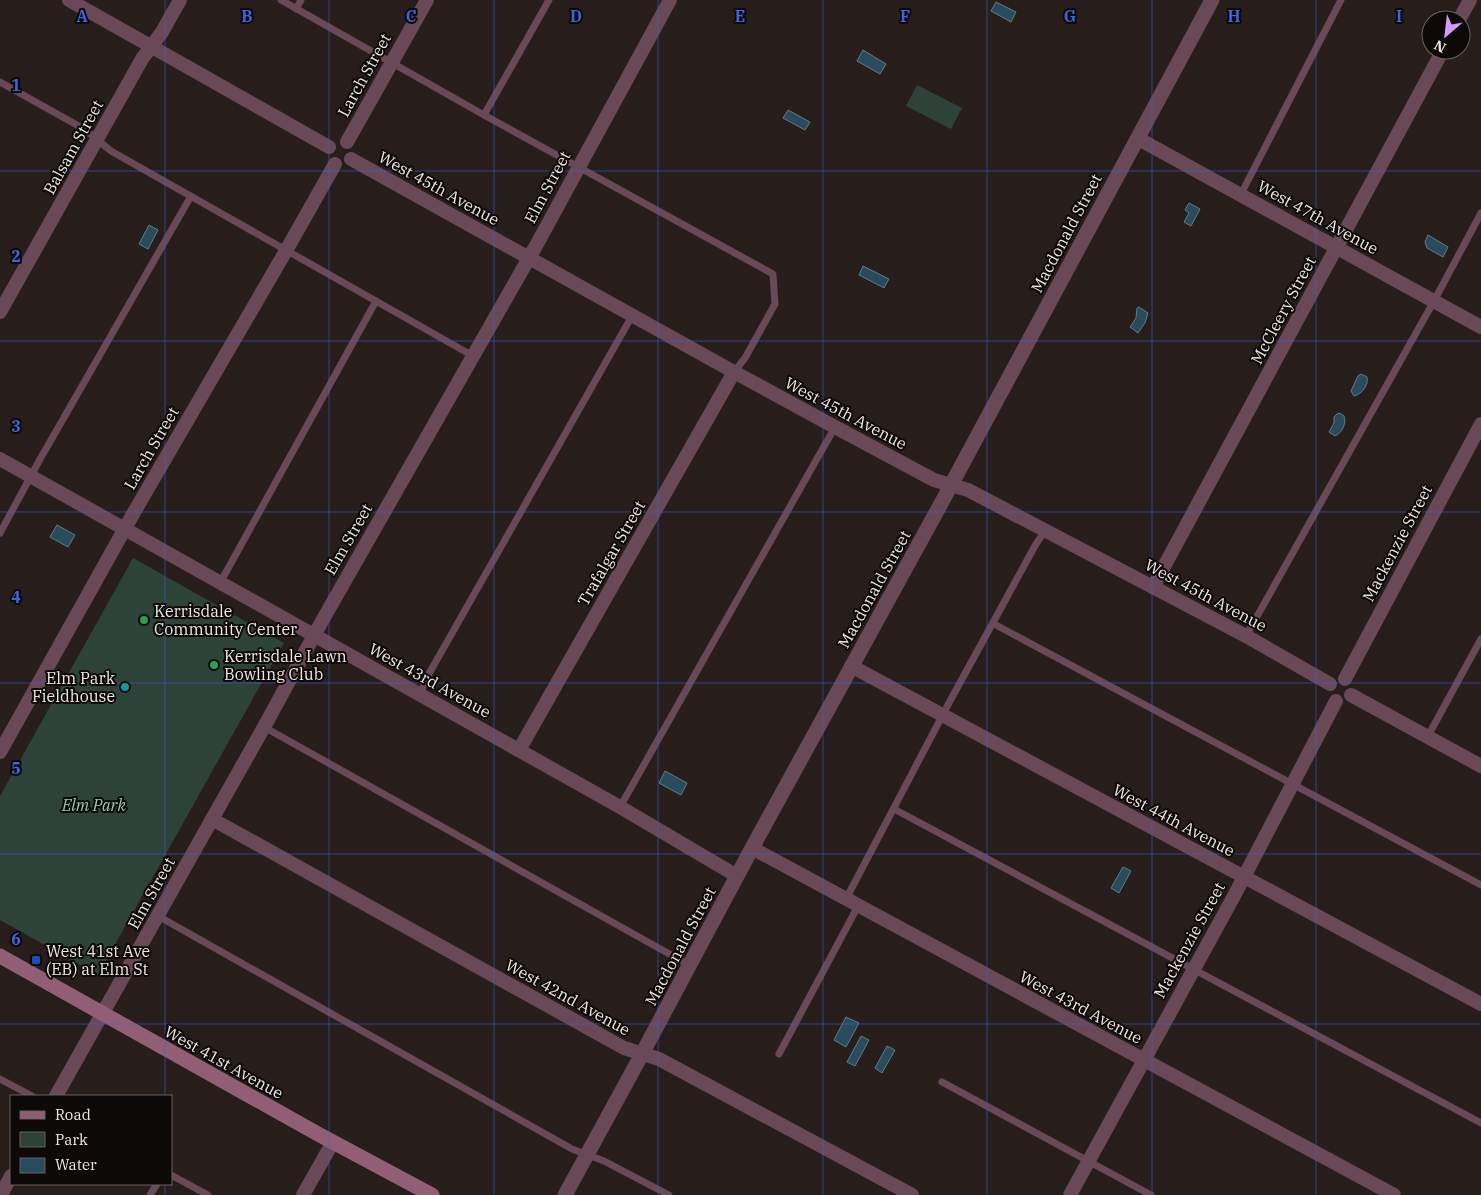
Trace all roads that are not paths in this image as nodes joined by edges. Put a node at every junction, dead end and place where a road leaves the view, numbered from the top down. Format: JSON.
{"nodes":[{"id":1,"x":69,"y":0,"type":"edge"},
{"id":2,"x":180,"y":0,"type":"edge"},
{"id":3,"x":281,"y":0,"type":"edge"},
{"id":4,"x":301,"y":0,"type":"edge"},
{"id":5,"x":427,"y":0,"type":"edge"},
{"id":6,"x":549,"y":0,"type":"edge"},
{"id":7,"x":670,"y":0,"type":"edge"},
{"id":8,"x":1212,"y":0,"type":"edge"},
{"id":9,"x":1341,"y":0,"type":"edge"},
{"id":10,"x":296,"y":9,"type":"junction"},
{"id":11,"x":152,"y":46,"type":"junction"},
{"id":12,"x":1438,"y":60,"type":"edge"},
{"id":13,"x":392,"y":63,"type":"junction"},
{"id":14,"x":1,"y":85,"type":"edge"},
{"id":15,"x":484,"y":115,"type":"junction"},
{"id":16,"x":1137,"y":138,"type":"junction"},
{"id":17,"x":97,"y":139,"type":"junction"},
{"id":18,"x":347,"y":142,"type":"junction"},
{"id":19,"x":330,"y":147,"type":"junction"},
{"id":20,"x":351,"y":159,"type":"junction"},
{"id":21,"x":335,"y":164,"type":"junction"},
{"id":22,"x":578,"y":167,"type":"junction"},
{"id":23,"x":1241,"y":194,"type":"junction"},
{"id":24,"x":191,"y":196,"type":"junction"},
{"id":25,"x":1481,"y":213,"type":"edge"},
{"id":26,"x":1336,"y":248,"type":"junction"},
{"id":27,"x":287,"y":249,"type":"junction"},
{"id":28,"x":528,"y":258,"type":"junction"},
{"id":29,"x":376,"y":301,"type":"junction"},
{"id":30,"x":1434,"y":301,"type":"junction"},
{"id":31,"x":0,"y":312,"type":"edge"},
{"id":32,"x":632,"y":316,"type":"junction"},
{"id":33,"x":1481,"y":327,"type":"edge"},
{"id":34,"x":474,"y":356,"type":"junction"},
{"id":35,"x":734,"y":372,"type":"junction"},
{"id":36,"x":1481,"y":424,"type":"edge"},
{"id":37,"x":835,"y":427,"type":"junction"},
{"id":38,"x":0,"y":459,"type":"edge"},
{"id":39,"x":30,"y":477,"type":"junction"},
{"id":40,"x":951,"y":485,"type":"junction"},
{"id":41,"x":124,"y":530,"type":"junction"},
{"id":42,"x":1045,"y":531,"type":"junction"},
{"id":43,"x":0,"y":533,"type":"edge"},
{"id":44,"x":220,"y":583,"type":"junction"},
{"id":45,"x":1153,"y":587,"type":"junction"},
{"id":46,"x":994,"y":624,"type":"junction"},
{"id":47,"x":314,"y":635,"type":"junction"},
{"id":48,"x":1246,"y":636,"type":"junction"},
{"id":49,"x":1481,"y":639,"type":"edge"},
{"id":50,"x":851,"y":666,"type":"junction"},
{"id":51,"x":1345,"y":679,"type":"junction"},
{"id":52,"x":1330,"y":684,"type":"junction"},
{"id":53,"x":420,"y":695,"type":"junction"},
{"id":54,"x":1351,"y":695,"type":"junction"},
{"id":55,"x":1336,"y":700,"type":"junction"},
{"id":56,"x":942,"y":716,"type":"junction"},
{"id":57,"x":264,"y":727,"type":"junction"},
{"id":58,"x":1428,"y":736,"type":"junction"},
{"id":59,"x":520,"y":750,"type":"junction"},
{"id":60,"x":0,"y":752,"type":"edge"},
{"id":61,"x":1481,"y":766,"type":"edge"},
{"id":62,"x":1292,"y":785,"type":"junction"},
{"id":63,"x":620,"y":807,"type":"junction"},
{"id":64,"x":894,"y":810,"type":"junction"},
{"id":65,"x":212,"y":819,"type":"junction"},
{"id":66,"x":752,"y":848,"type":"junction"},
{"id":67,"x":737,"y":876,"type":"junction"},
{"id":68,"x":1244,"y":877,"type":"junction"},
{"id":69,"x":1481,"y":886,"type":"edge"},
{"id":70,"x":852,"y":902,"type":"junction"},
{"id":71,"x":158,"y":916,"type":"junction"},
{"id":72,"x":0,"y":956,"type":"edge"},
{"id":73,"x":690,"y":965,"type":"junction"},
{"id":74,"x":1194,"y":969,"type":"junction"},
{"id":75,"x":1481,"y":1004,"type":"edge"},
{"id":76,"x":102,"y":1014,"type":"junction"},
{"id":77,"x":642,"y":1054,"type":"junction"},
{"id":78,"x":779,"y":1054,"type":"dead end"},
{"id":79,"x":1144,"y":1061,"type":"junction"},
{"id":80,"x":0,"y":1079,"type":"edge"},
{"id":81,"x":942,"y":1082,"type":"dead end"},
{"id":82,"x":30,"y":1095,"type":"edge"},
{"id":83,"x":57,"y":1095,"type":"edge"},
{"id":84,"x":1481,"y":1123,"type":"edge"},
{"id":85,"x":333,"y":1142,"type":"junction"},
{"id":86,"x":587,"y":1154,"type":"junction"},
{"id":87,"x":1088,"y":1161,"type":"junction"},
{"id":88,"x":172,"y":1176,"type":"edge"},
{"id":89,"x":10,"y":1178,"type":"edge"},
{"id":90,"x":1,"y":1195,"type":"edge"},
{"id":91,"x":208,"y":1195,"type":"edge"},
{"id":92,"x":303,"y":1195,"type":"edge"},
{"id":93,"x":432,"y":1195,"type":"edge"},
{"id":94,"x":565,"y":1195,"type":"edge"},
{"id":95,"x":669,"y":1195,"type":"edge"},
{"id":96,"x":912,"y":1195,"type":"edge"},
{"id":97,"x":1070,"y":1195,"type":"edge"},
{"id":98,"x":1151,"y":1195,"type":"edge"},
{"id":99,"x":1394,"y":1195,"type":"edge"}],
"edges":[{"from":1,"to":11,"type":"street"},
{"from":2,"to":11,"type":"street","name":"Balsam Street"},
{"from":3,"to":10,"type":"lane"},
{"from":4,"to":10,"type":"lane"},
{"from":5,"to":13,"type":"street","name":"Larch Street"},
{"from":6,"to":15,"type":"lane"},
{"from":7,"to":22,"type":"street","name":"Elm Street"},
{"from":8,"to":16,"type":"street","name":"Macdonald Street"},
{"from":9,"to":23,"type":"lane"},
{"from":10,"to":13,"type":"lane"},
{"from":11,"to":17,"type":"street","name":"Balsam Street"},
{"from":11,"to":19,"type":"street"},
{"from":12,"to":26,"type":"street","name":"McCleery Street"},
{"from":13,"to":15,"type":"lane"},
{"from":13,"to":18,"type":"street","name":"Larch Street"},
{"from":14,"to":17,"type":"lane"},
{"from":15,"to":22,"type":"lane"},
{"from":16,"to":23,"type":"street","name":"West 47th Avenue"},
{"from":16,"to":40,"type":"street","name":"Macdonald Street"},
{"from":17,"to":24,"type":"lane"},
{"from":17,"to":31,"type":"street","name":"Balsam Street"},
{"from":18,"to":19,"type":"street"},
{"from":18,"to":20,"type":"street"},
{"from":19,"to":21,"type":"street"},
{"from":20,"to":21,"type":"street"},
{"from":20,"to":28,"type":"street","name":"West 45th Avenue"},
{"from":21,"to":27,"type":"street","name":"Larch Street"},
{"from":22,"to":28,"type":"street","name":"Elm Street"},
{"from":22,"to":35,"type":"lane"},
{"from":23,"to":26,"type":"street","name":"West 47th Avenue"},
{"from":24,"to":27,"type":"lane"},
{"from":24,"to":39,"type":"lane"},
{"from":25,"to":30,"type":"lane"},
{"from":26,"to":30,"type":"street","name":"West 47th Avenue"},
{"from":26,"to":45,"type":"street","name":"McCleery Street"},
{"from":27,"to":29,"type":"lane"},
{"from":27,"to":41,"type":"street","name":"Larch Street"},
{"from":28,"to":32,"type":"street","name":"West 45th Avenue"},
{"from":28,"to":34,"type":"street","name":"Elm Street"},
{"from":29,"to":34,"type":"lane"},
{"from":29,"to":44,"type":"lane"},
{"from":30,"to":33,"type":"street","name":"West 47th Avenue"},
{"from":30,"to":48,"type":"lane"},
{"from":32,"to":35,"type":"street","name":"West 45th Avenue"},
{"from":32,"to":53,"type":"lane"},
{"from":34,"to":47,"type":"street","name":"Elm Street"},
{"from":35,"to":37,"type":"street","name":"West 45th Avenue"},
{"from":35,"to":59,"type":"street","name":"Trafalgar Street"},
{"from":36,"to":51,"type":"street","name":"Mackenzie Street"},
{"from":37,"to":40,"type":"street","name":"West 45th Avenue"},
{"from":37,"to":63,"type":"lane"},
{"from":38,"to":39,"type":"street","name":"West 43rd Avenue"},
{"from":39,"to":41,"type":"street","name":"West 43rd Avenue"},
{"from":39,"to":43,"type":"lane"},
{"from":40,"to":42,"type":"street","name":"West 45th Avenue"},
{"from":40,"to":50,"type":"street","name":"Macdonald Street"},
{"from":41,"to":44,"type":"street","name":"West 43rd Avenue"},
{"from":41,"to":60,"type":"street","name":"Larch Street"},
{"from":42,"to":45,"type":"street","name":"West 45th Avenue"},
{"from":42,"to":46,"type":"lane"},
{"from":44,"to":47,"type":"street","name":"West 43rd Avenue"},
{"from":45,"to":48,"type":"street","name":"West 45th Avenue"},
{"from":46,"to":56,"type":"lane"},
{"from":46,"to":62,"type":"lane"},
{"from":47,"to":53,"type":"street","name":"West 43rd Avenue"},
{"from":47,"to":57,"type":"street","name":"Elm Street"},
{"from":48,"to":52,"type":"street","name":"West 45th Avenue"},
{"from":49,"to":58,"type":"lane"},
{"from":50,"to":56,"type":"street","name":"West 44th Avenue"},
{"from":50,"to":66,"type":"street","name":"Macdonald Street"},
{"from":51,"to":52,"type":"street"},
{"from":51,"to":54,"type":"street"},
{"from":52,"to":55,"type":"street"},
{"from":53,"to":59,"type":"street","name":"West 43rd Avenue"},
{"from":54,"to":55,"type":"street"},
{"from":54,"to":58,"type":"street"},
{"from":55,"to":62,"type":"street","name":"Mackenzie Street"},
{"from":56,"to":64,"type":"lane"},
{"from":56,"to":68,"type":"street","name":"West 44th Avenue"},
{"from":57,"to":65,"type":"street","name":"Elm Street"},
{"from":57,"to":73,"type":"lane"},
{"from":58,"to":61,"type":"street"},
{"from":59,"to":63,"type":"street","name":"West 43rd Avenue"},
{"from":62,"to":68,"type":"street","name":"Mackenzie Street"},
{"from":62,"to":69,"type":"lane"},
{"from":63,"to":67,"type":"street","name":"West 43rd Avenue"},
{"from":64,"to":70,"type":"lane"},
{"from":64,"to":74,"type":"lane"},
{"from":65,"to":71,"type":"street","name":"Elm Street"},
{"from":65,"to":77,"type":"street","name":"West 42nd Avenue"},
{"from":66,"to":67,"type":"street","name":"Macdonald Street"},
{"from":66,"to":70,"type":"street","name":"West 43rd Avenue"},
{"from":67,"to":73,"type":"street","name":"Macdonald Street"},
{"from":68,"to":74,"type":"street","name":"Mackenzie Street"},
{"from":68,"to":75,"type":"street","name":"West 44th Avenue"},
{"from":70,"to":78,"type":"lane"},
{"from":70,"to":79,"type":"street","name":"West 43rd Avenue"},
{"from":71,"to":76,"type":"street","name":"Elm Street"},
{"from":71,"to":86,"type":"lane"},
{"from":72,"to":76,"type":"main road","name":"West 41st Avenue"},
{"from":73,"to":77,"type":"street","name":"Macdonald Street"},
{"from":74,"to":79,"type":"street","name":"Mackenzie Street"},
{"from":74,"to":84,"type":"lane"},
{"from":76,"to":83,"type":"street","name":"Elm Street"},
{"from":76,"to":85,"type":"main road","name":"West 41st Avenue"},
{"from":77,"to":86,"type":"street","name":"Macdonald Street"},
{"from":77,"to":96,"type":"street","name":"West 42nd Avenue"},
{"from":79,"to":87,"type":"street","name":"Mackenzie Street"},
{"from":79,"to":99,"type":"street","name":"West 43rd Avenue"},
{"from":80,"to":82,"type":"lane"},
{"from":81,"to":87,"type":"lane"},
{"from":85,"to":92,"type":"street"},
{"from":85,"to":93,"type":"main road","name":"West 41st Avenue"},
{"from":86,"to":94,"type":"street","name":"Macdonald Street"},
{"from":86,"to":95,"type":"lane"},
{"from":87,"to":97,"type":"street","name":"Mackenzie Street"},
{"from":87,"to":98,"type":"lane"},
{"from":88,"to":91,"type":"lane"},
{"from":89,"to":90,"type":"street"}]}
